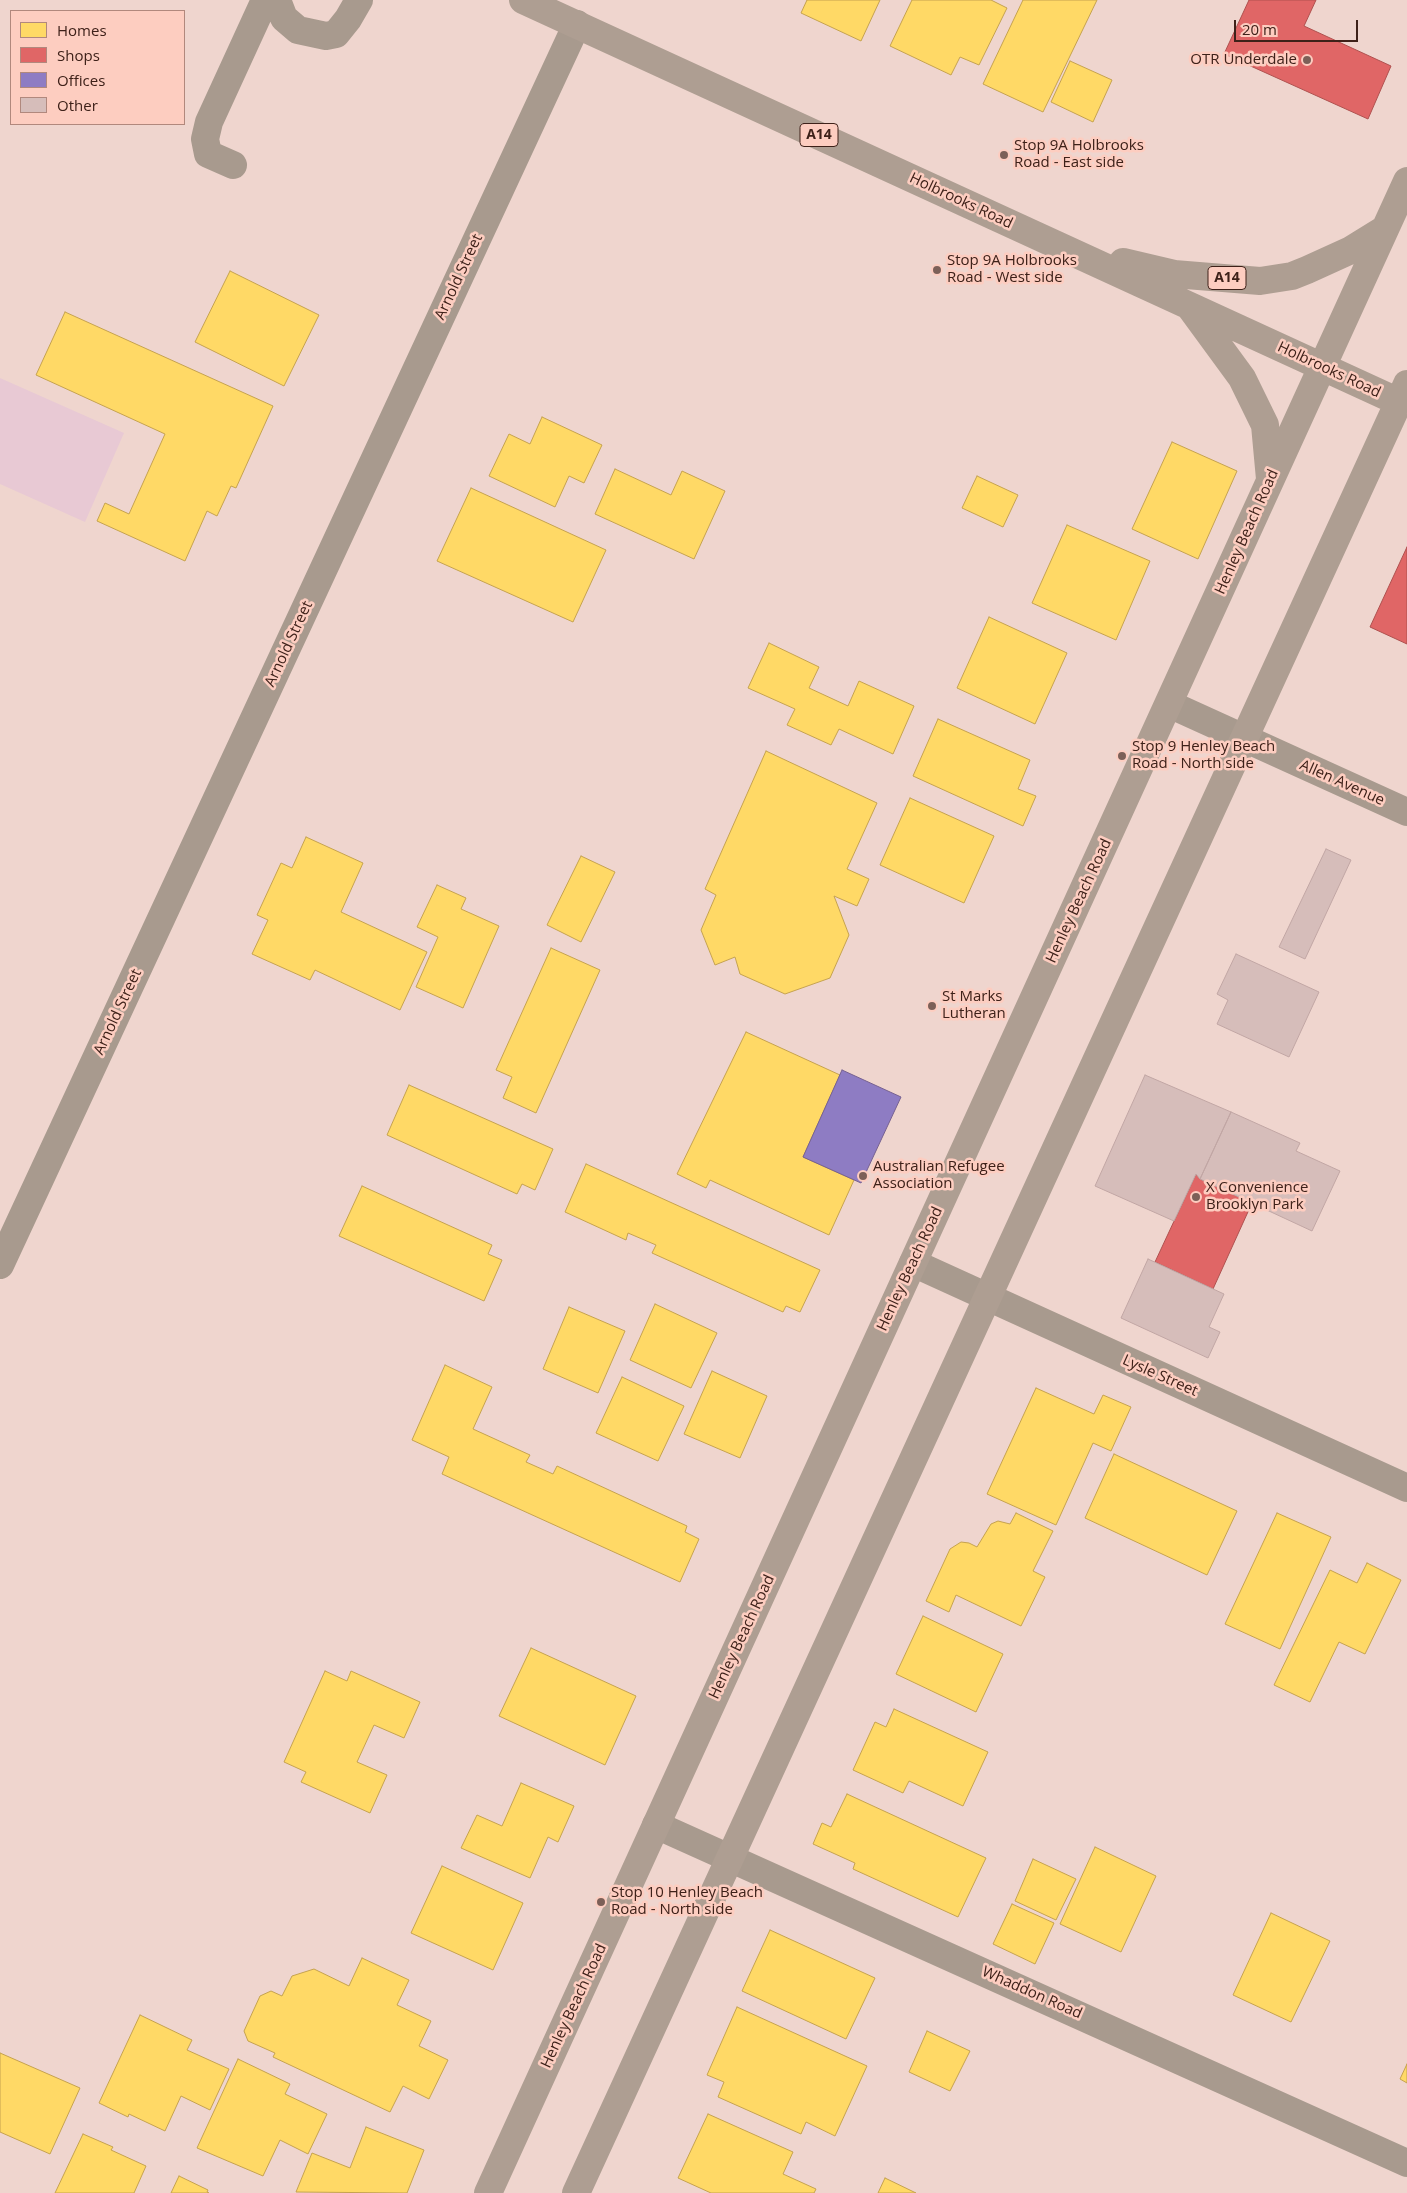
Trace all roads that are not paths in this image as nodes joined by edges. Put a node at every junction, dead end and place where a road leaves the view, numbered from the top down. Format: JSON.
{"nodes":[{"id":1,"x":265,"y":0,"type":"edge"},
{"id":2,"x":276,"y":0,"type":"edge"},
{"id":3,"x":359,"y":0,"type":"edge"},
{"id":4,"x":523,"y":0,"type":"edge"},
{"id":5,"x":577,"y":24,"type":"junction"},
{"id":6,"x":233,"y":165,"type":"dead end"},
{"id":7,"x":1407,"y":181,"type":"edge"},
{"id":8,"x":1385,"y":229,"type":"junction"},
{"id":9,"x":1061,"y":247,"type":"junction"},
{"id":10,"x":1188,"y":306,"type":"junction"},
{"id":11,"x":1322,"y":367,"type":"junction"},
{"id":12,"x":1403,"y":393,"type":"edge"},
{"id":13,"x":1271,"y":480,"type":"junction"},
{"id":14,"x":1169,"y":704,"type":"junction"},
{"id":15,"x":1244,"y":738,"type":"junction"},
{"id":16,"x":1407,"y":812,"type":"edge"},
{"id":17,"x":913,"y":1263,"type":"junction"},
{"id":18,"x":0,"y":1265,"type":"edge"},
{"id":19,"x":988,"y":1298,"type":"junction"},
{"id":20,"x":1407,"y":1488,"type":"edge"},
{"id":21,"x":656,"y":1825,"type":"junction"},
{"id":22,"x":731,"y":1857,"type":"junction"},
{"id":23,"x":1407,"y":2163,"type":"edge"},
{"id":24,"x":488,"y":2193,"type":"edge"},
{"id":25,"x":576,"y":2193,"type":"edge"}],
"edges":[{"from":1,"to":6,"type":"street"},
{"from":2,"to":3,"type":"street"},
{"from":4,"to":5,"type":"main road","name":"Holbrooks Road","number":"A14"},
{"from":5,"to":9,"type":"main road","name":"Holbrooks Road","number":"A14"},
{"from":5,"to":18,"type":"street","name":"Arnold Street"},
{"from":7,"to":8,"type":"main road","name":"Henley Beach Road"},
{"from":8,"to":9,"type":"main road","number":"A14"},
{"from":8,"to":11,"type":"main road","name":"Henley Beach Road"},
{"from":9,"to":10,"type":"main road","name":"Holbrooks Road","number":"A14"},
{"from":10,"to":11,"type":"main road","name":"Holbrooks Road","number":"A14"},
{"from":10,"to":13,"type":"main road"},
{"from":11,"to":12,"type":"main road","name":"Holbrooks Road","number":"A14"},
{"from":11,"to":13,"type":"main road","name":"Henley Beach Road"},
{"from":12,"to":15,"type":"main road"},
{"from":13,"to":14,"type":"main road","name":"Henley Beach Road"},
{"from":14,"to":15,"type":"street","name":"Allen Avenue"},
{"from":14,"to":17,"type":"main road","name":"Henley Beach Road"},
{"from":15,"to":16,"type":"street","name":"Allen Avenue"},
{"from":15,"to":19,"type":"main road"},
{"from":17,"to":19,"type":"street","name":"Lysle Street"},
{"from":17,"to":21,"type":"main road","name":"Henley Beach Road"},
{"from":19,"to":20,"type":"street","name":"Lysle Street"},
{"from":19,"to":22,"type":"main road"},
{"from":21,"to":22,"type":"street","name":"Whaddon Road"},
{"from":21,"to":24,"type":"main road","name":"Henley Beach Road"},
{"from":22,"to":23,"type":"street","name":"Whaddon Road"},
{"from":22,"to":25,"type":"main road"}]}
